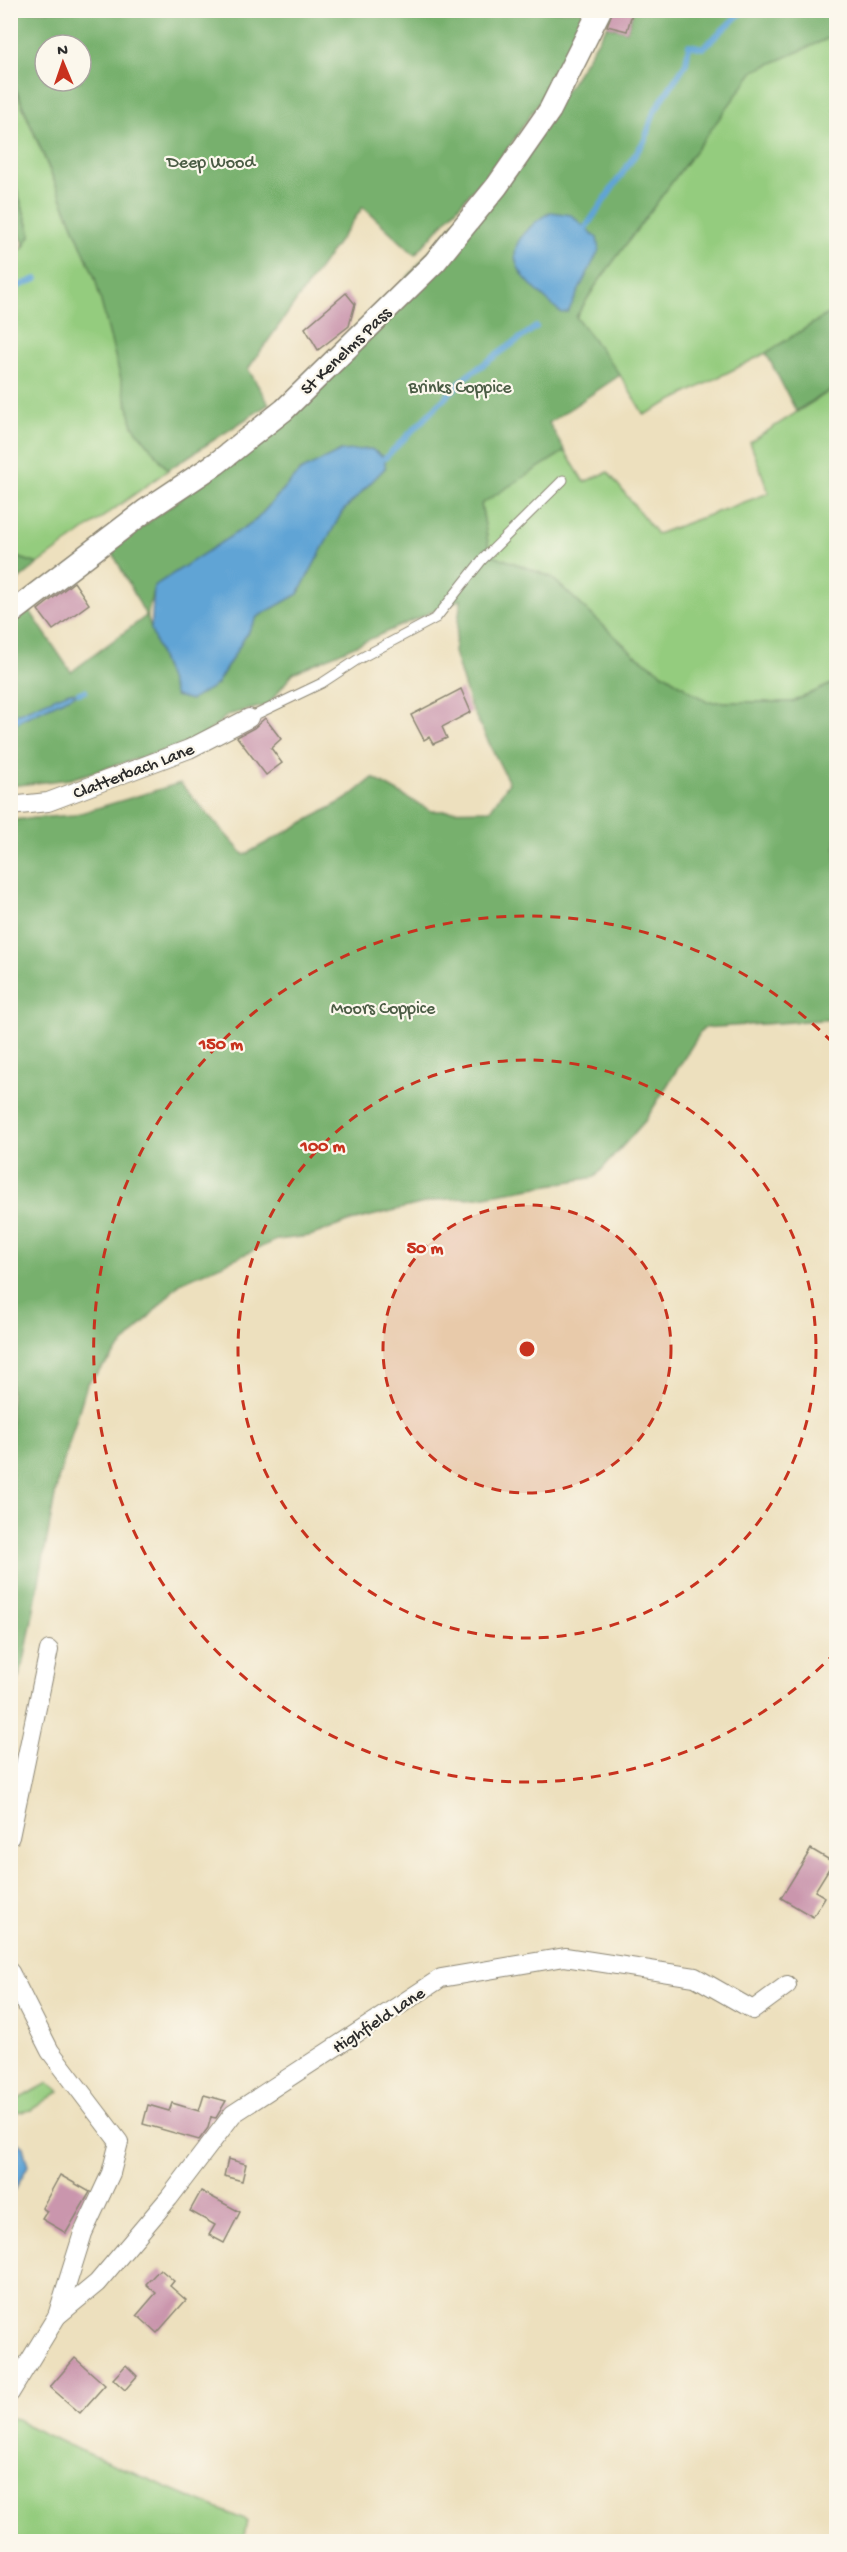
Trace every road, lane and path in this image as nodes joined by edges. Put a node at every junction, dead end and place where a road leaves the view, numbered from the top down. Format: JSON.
{"nodes":[{"id":1,"x":600,"y":10,"type":"edge"},
{"id":2,"x":563,"y":480,"type":"dead end"},
{"id":3,"x":10,"y":614,"type":"edge"},
{"id":4,"x":249,"y":718,"type":"joint"},
{"id":5,"x":10,"y":806,"type":"edge"},
{"id":6,"x":49,"y":1650,"type":"dead end"},
{"id":7,"x":10,"y":1837,"type":"edge"},
{"id":8,"x":10,"y":1972,"type":"edge"},
{"id":9,"x":787,"y":1984,"type":"dead end"},
{"id":10,"x":57,"y":2316,"type":"junction"},
{"id":11,"x":10,"y":2393,"type":"edge"}],
"edges":[{"from":1,"to":3,"type":"street","name":"St Kenelms Pass"},
{"from":2,"to":4,"type":"lane"},
{"from":4,"to":5,"type":"street","name":"Clatterbach Lane"},
{"from":6,"to":7,"type":"street"},
{"from":8,"to":10,"type":"street"},
{"from":9,"to":10,"type":"street","name":"Highfield Lane"},
{"from":10,"to":11,"type":"street"}]}
